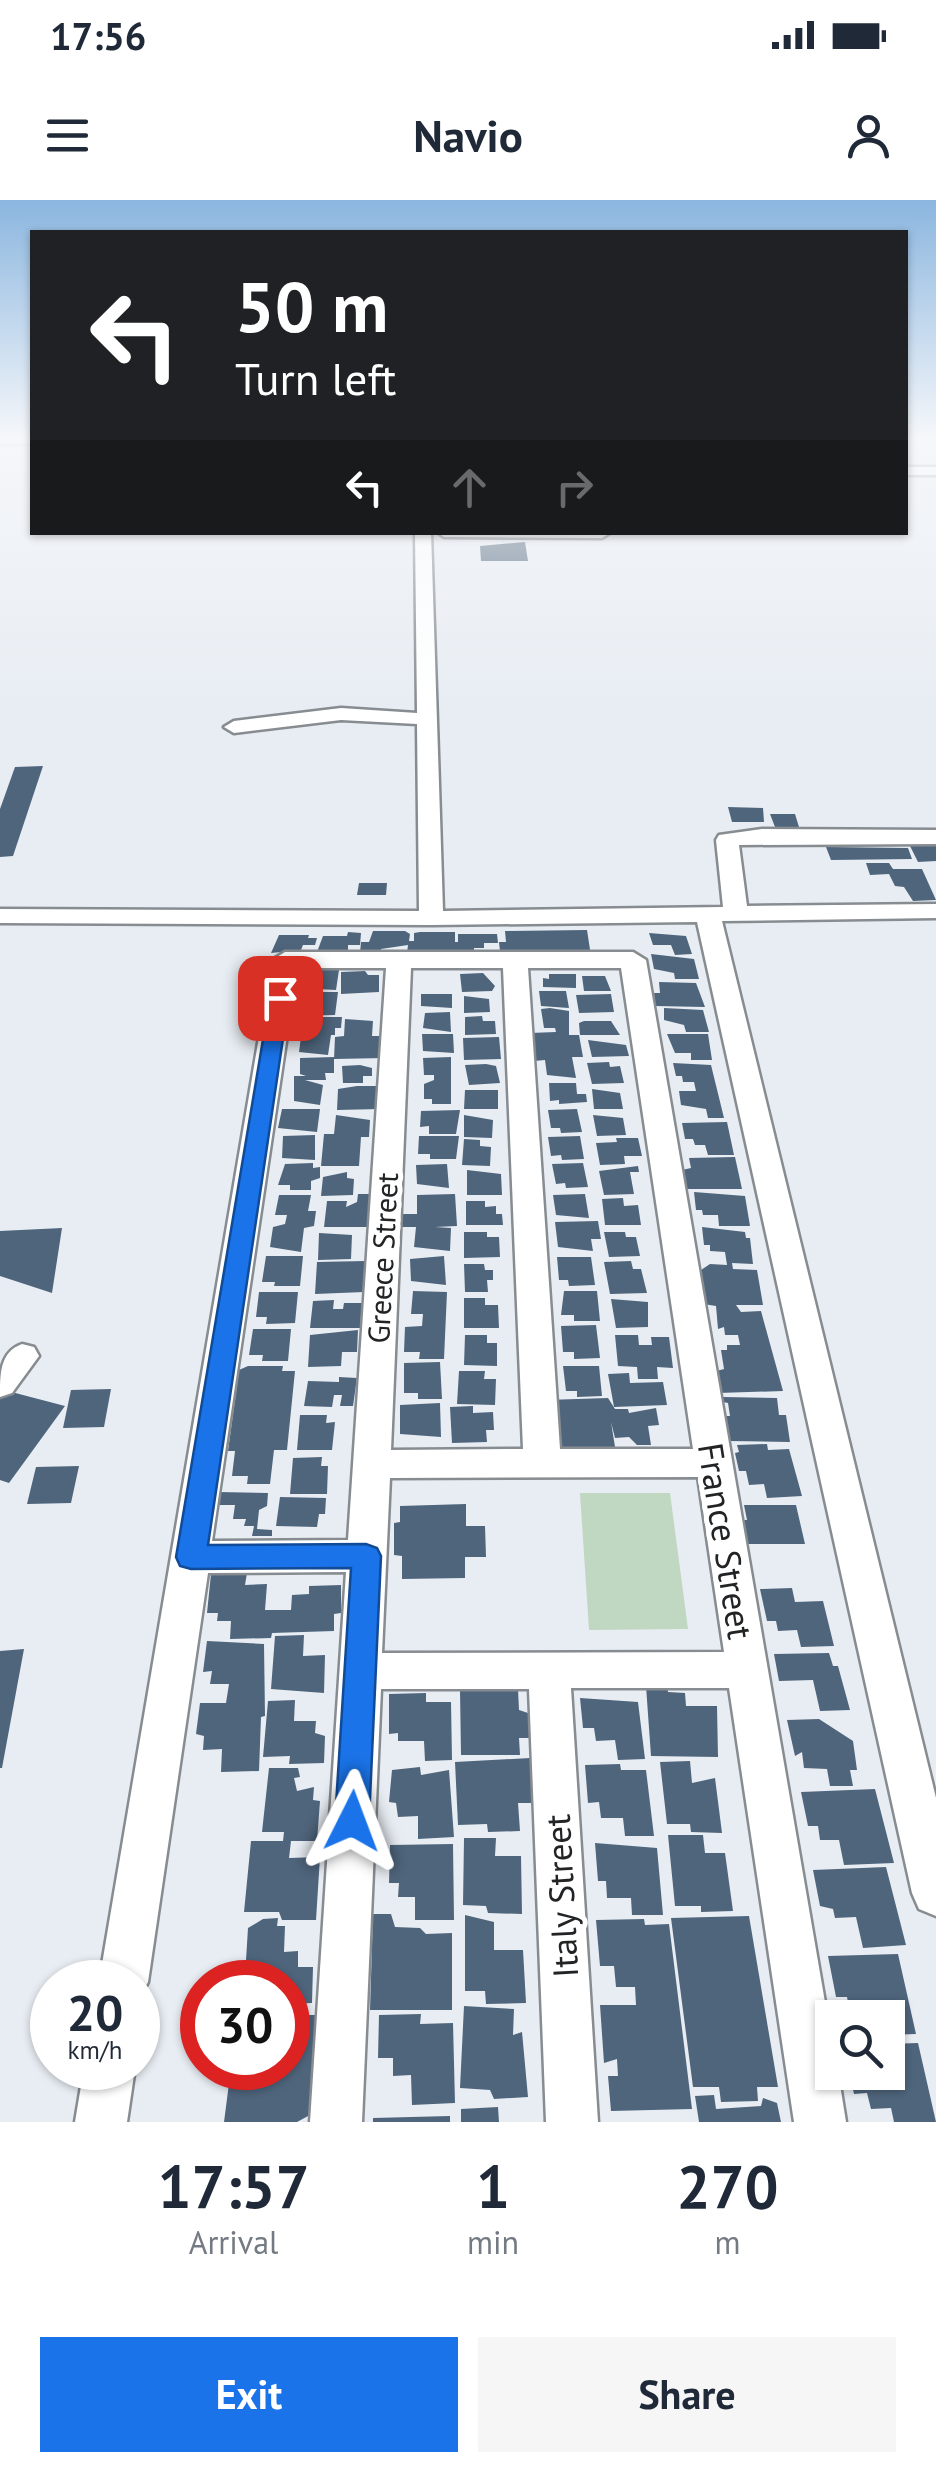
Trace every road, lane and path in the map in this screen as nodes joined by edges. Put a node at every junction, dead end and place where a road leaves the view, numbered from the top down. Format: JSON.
{"nodes":[{"id":1,"x":423,"y":535,"type":"edge"},
{"id":2,"x":425,"y":719,"type":"junction"},
{"id":3,"x":234,"y":727,"type":"dead end"},
{"id":4,"x":936,"y":838,"type":"edge"},
{"id":5,"x":936,"y":911,"type":"edge"},
{"id":6,"x":722,"y":914,"type":"junction"},
{"id":7,"x":0,"y":916,"type":"edge"},
{"id":8,"x":430,"y":918,"type":"junction"},
{"id":9,"x":399,"y":960,"type":"junction"},
{"id":10,"x":515,"y":960,"type":"junction"},
{"id":11,"x":22,"y":1356,"type":"dead end"},
{"id":12,"x":0,"y":1384,"type":"edge"},
{"id":13,"x":714,"y":1463,"type":"junction"},
{"id":14,"x":371,"y":1464,"type":"junction"},
{"id":15,"x":542,"y":1464,"type":"junction"},
{"id":16,"x":366,"y":1556,"type":"junction"},
{"id":17,"x":191,"y":1557,"type":"junction"},
{"id":18,"x":549,"y":1670,"type":"junction"},
{"id":19,"x":748,"y":1670,"type":"junction"},
{"id":20,"x":360,"y":1671,"type":"junction"},
{"id":21,"x":936,"y":1893,"type":"edge"},
{"id":22,"x":127,"y":1960,"type":"edge"},
{"id":23,"x":106,"y":2090,"type":"edge"},
{"id":24,"x":101,"y":2122,"type":"edge"},
{"id":25,"x":336,"y":2122,"type":"edge"},
{"id":26,"x":572,"y":2122,"type":"edge"},
{"id":27,"x":820,"y":2122,"type":"edge"}],
"edges":[{"from":1,"to":2,"type":"street"},
{"from":2,"to":3,"type":"street"},
{"from":2,"to":8,"type":"street"},
{"from":4,"to":6,"type":"street"},
{"from":5,"to":6,"type":"street"},
{"from":6,"to":8,"type":"street"},
{"from":6,"to":21,"type":"street"},
{"from":7,"to":8,"type":"street"},
{"from":9,"to":10,"type":"street"},
{"from":9,"to":14,"type":"street","name":"Greece Street"},
{"from":9,"to":17,"type":"street"},
{"from":10,"to":13,"type":"street","name":"France Street"},
{"from":10,"to":15,"type":"street"},
{"from":11,"to":12,"type":"street"},
{"from":13,"to":15,"type":"street"},
{"from":13,"to":19,"type":"street","name":"France Street"},
{"from":14,"to":15,"type":"street"},
{"from":14,"to":16,"type":"street","name":"Greece Street"},
{"from":16,"to":17,"type":"street"},
{"from":16,"to":20,"type":"street","name":"Greece Street"},
{"from":17,"to":22,"type":"street"},
{"from":18,"to":19,"type":"street"},
{"from":18,"to":20,"type":"street"},
{"from":18,"to":26,"type":"street","name":"Italy Street"},
{"from":19,"to":27,"type":"street","name":"France Street"},
{"from":20,"to":25,"type":"street","name":"Greece Street"},
{"from":23,"to":24,"type":"street"}]}
